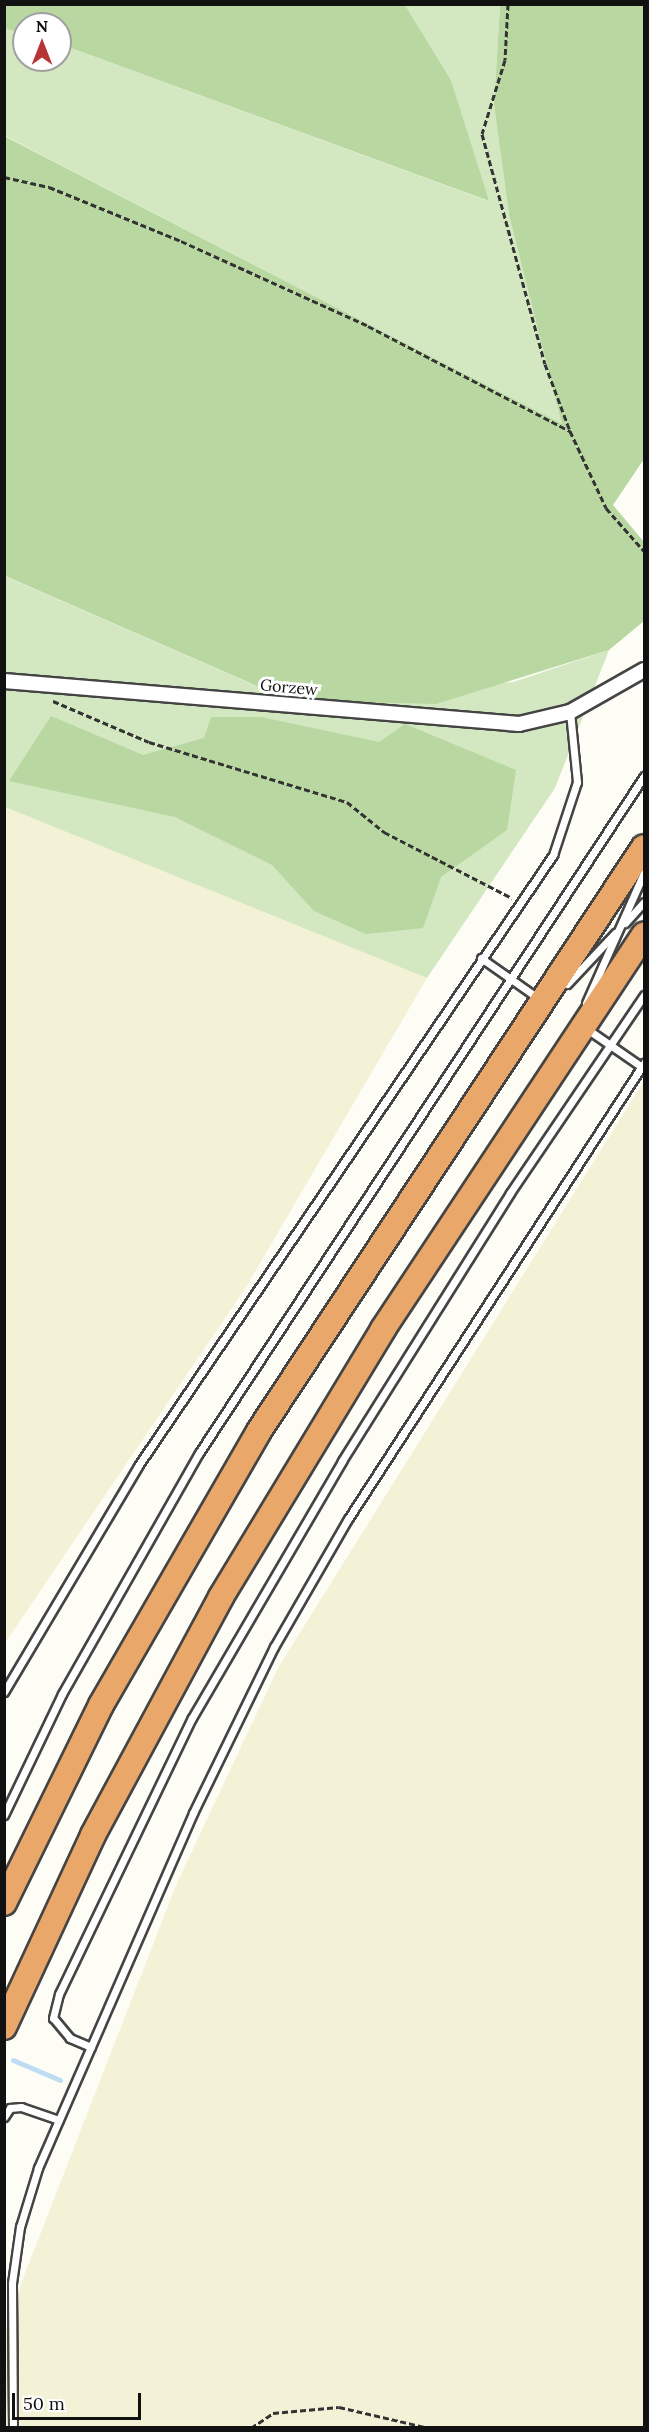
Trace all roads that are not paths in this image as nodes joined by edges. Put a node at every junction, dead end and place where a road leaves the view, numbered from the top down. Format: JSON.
{"nodes":[{"id":1,"x":645,"y":670,"type":"edge"},
{"id":2,"x":4,"y":681,"type":"edge"},
{"id":3,"x":570,"y":712,"type":"junction"},
{"id":4,"x":645,"y":776,"type":"edge"},
{"id":5,"x":645,"y":847,"type":"edge"},
{"id":6,"x":645,"y":873,"type":"edge"},
{"id":7,"x":645,"y":902,"type":"edge"},
{"id":8,"x":620,"y":928,"type":"junction"},
{"id":9,"x":645,"y":935,"type":"edge"},
{"id":10,"x":481,"y":958,"type":"junction"},
{"id":11,"x":512,"y":979,"type":"junction"},
{"id":12,"x":645,"y":995,"type":"edge"},
{"id":13,"x":542,"y":1000,"type":"junction"},
{"id":14,"x":583,"y":1026,"type":"junction"},
{"id":15,"x":518,"y":1036,"type":"junction"},
{"id":16,"x":613,"y":1047,"type":"junction"},
{"id":17,"x":560,"y":1060,"type":"junction"},
{"id":18,"x":643,"y":1065,"type":"edge"},
{"id":19,"x":4,"y":1692,"type":"edge"},
{"id":20,"x":4,"y":1815,"type":"edge"},
{"id":21,"x":4,"y":1903,"type":"edge"},
{"id":22,"x":4,"y":2027,"type":"edge"},
{"id":23,"x":91,"y":2047,"type":"junction"},
{"id":24,"x":4,"y":2117,"type":"edge"},
{"id":25,"x":59,"y":2120,"type":"junction"},
{"id":26,"x":13,"y":2427,"type":"edge"}],
"edges":[{"from":1,"to":3,"type":"street","name":"Gorzew"},
{"from":2,"to":3,"type":"street","name":"Gorzew"},
{"from":3,"to":10,"type":"lane"},
{"from":4,"to":11,"type":"lane"},
{"from":5,"to":13,"type":"highway"},
{"from":6,"to":8,"type":"lane"},
{"from":7,"to":8,"type":"lane"},
{"from":8,"to":15,"type":"lane"},
{"from":8,"to":17,"type":"lane"},
{"from":9,"to":14,"type":"highway"},
{"from":10,"to":11,"type":"lane"},
{"from":10,"to":19,"type":"lane"},
{"from":11,"to":13,"type":"lane"},
{"from":11,"to":20,"type":"lane"},
{"from":12,"to":16,"type":"lane"},
{"from":13,"to":15,"type":"highway"},
{"from":14,"to":16,"type":"lane"},
{"from":14,"to":17,"type":"highway"},
{"from":15,"to":21,"type":"highway"},
{"from":16,"to":18,"type":"lane"},
{"from":16,"to":23,"type":"lane"},
{"from":17,"to":22,"type":"highway"},
{"from":18,"to":23,"type":"lane"},
{"from":23,"to":25,"type":"lane"},
{"from":24,"to":25,"type":"lane"},
{"from":25,"to":26,"type":"lane"}]}
